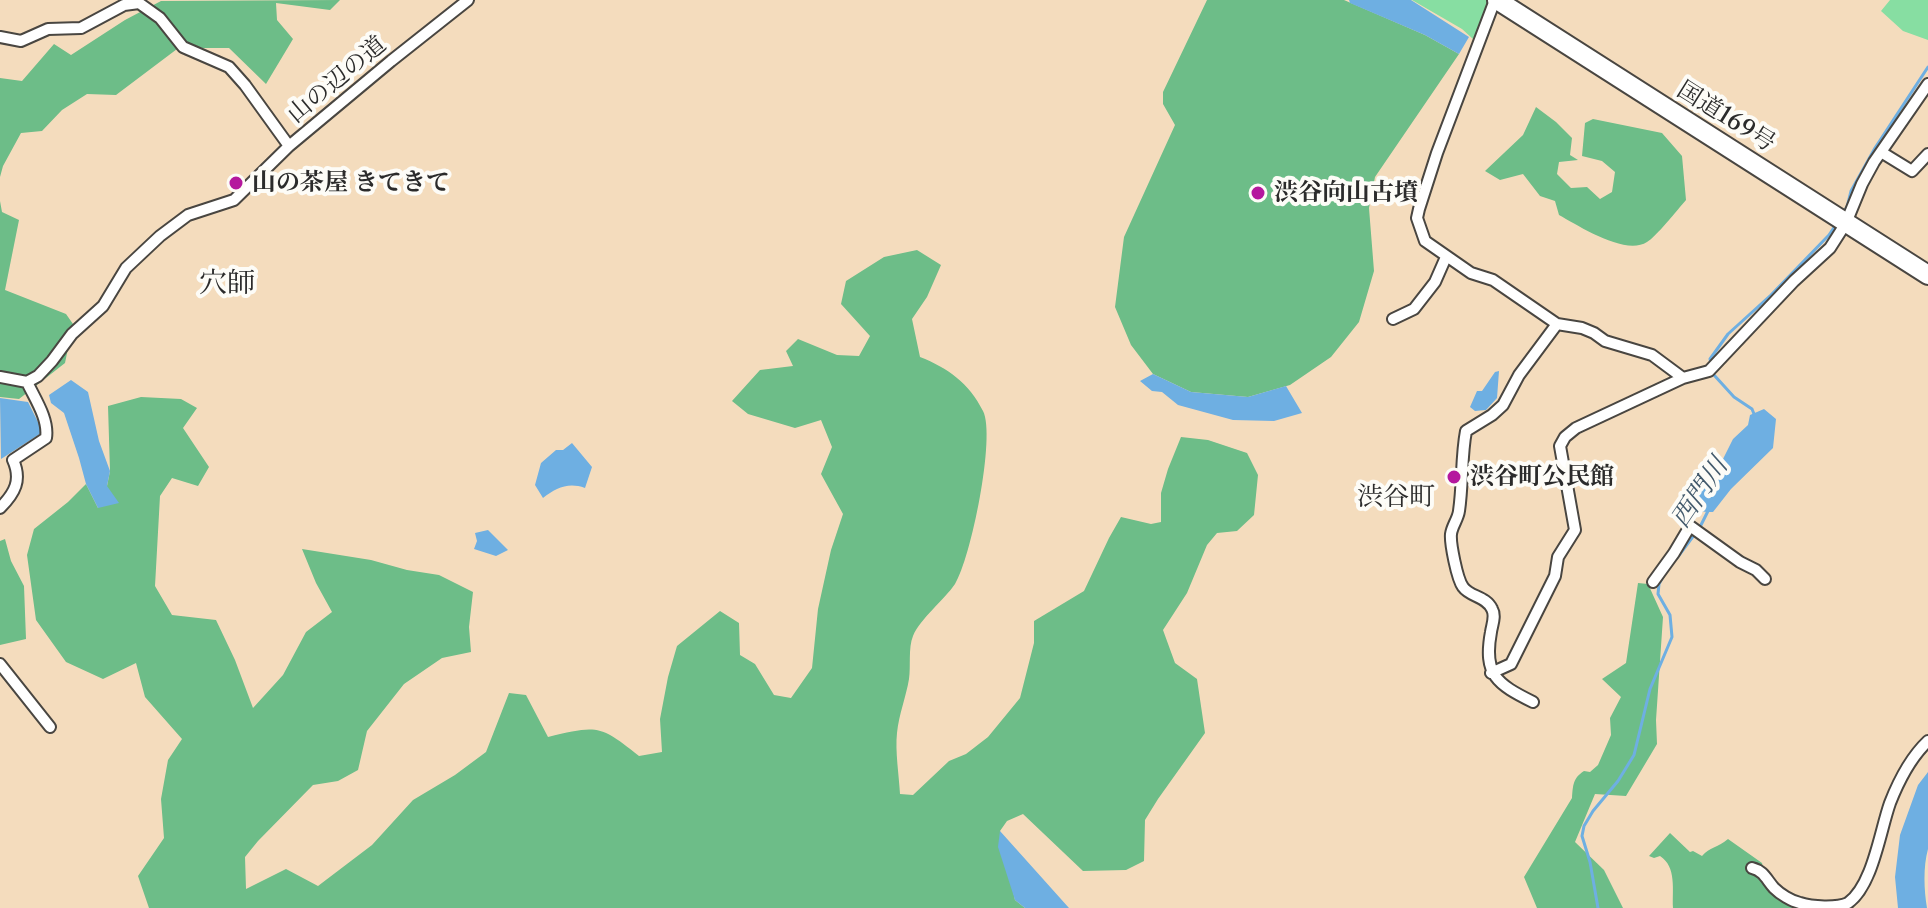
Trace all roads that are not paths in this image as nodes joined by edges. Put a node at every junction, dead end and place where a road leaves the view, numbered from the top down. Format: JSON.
{"nodes":[{"id":1,"x":468,"y":0,"type":"edge"},
{"id":2,"x":1505,"y":2,"type":"edge"},
{"id":3,"x":0,"y":37,"type":"edge"},
{"id":4,"x":1928,"y":84,"type":"edge"},
{"id":5,"x":289,"y":146,"type":"junction"},
{"id":6,"x":1881,"y":152,"type":"junction"},
{"id":7,"x":1928,"y":154,"type":"edge"},
{"id":8,"x":1840,"y":219,"type":"junction"},
{"id":9,"x":1446,"y":257,"type":"junction"},
{"id":10,"x":1928,"y":275,"type":"edge"},
{"id":11,"x":1393,"y":319,"type":"dead end"},
{"id":12,"x":1557,"y":324,"type":"junction"},
{"id":13,"x":0,"y":377,"type":"edge"},
{"id":14,"x":1683,"y":378,"type":"junction"},
{"id":15,"x":27,"y":382,"type":"junction"},
{"id":16,"x":0,"y":508,"type":"edge"},
{"id":17,"x":1765,"y":579,"type":"dead end"},
{"id":18,"x":1653,"y":582,"type":"dead end"},
{"id":19,"x":0,"y":664,"type":"edge"},
{"id":20,"x":1491,"y":673,"type":"junction"},
{"id":21,"x":1533,"y":702,"type":"dead end"},
{"id":22,"x":50,"y":727,"type":"dead end"},
{"id":23,"x":1928,"y":741,"type":"edge"},
{"id":24,"x":1752,"y":868,"type":"dead end"}],
"edges":[{"from":1,"to":5,"type":"street","name":"山の辺の道"},
{"from":2,"to":8,"type":"highway","name":"国道169号"},
{"from":2,"to":9,"type":"street"},
{"from":3,"to":5,"type":"street","name":"山の辺の道"},
{"from":4,"to":6,"type":"street"},
{"from":5,"to":15,"type":"street"},
{"from":6,"to":7,"type":"street"},
{"from":6,"to":8,"type":"street"},
{"from":8,"to":10,"type":"highway","name":"国道169号"},
{"from":8,"to":14,"type":"street"},
{"from":9,"to":11,"type":"street"},
{"from":9,"to":12,"type":"street"},
{"from":12,"to":14,"type":"street"},
{"from":12,"to":20,"type":"street"},
{"from":13,"to":15,"type":"street"},
{"from":14,"to":20,"type":"street"},
{"from":15,"to":16,"type":"street"},
{"from":17,"to":18,"type":"street"},
{"from":19,"to":22,"type":"street"},
{"from":20,"to":21,"type":"street"},
{"from":23,"to":24,"type":"street"}]}
